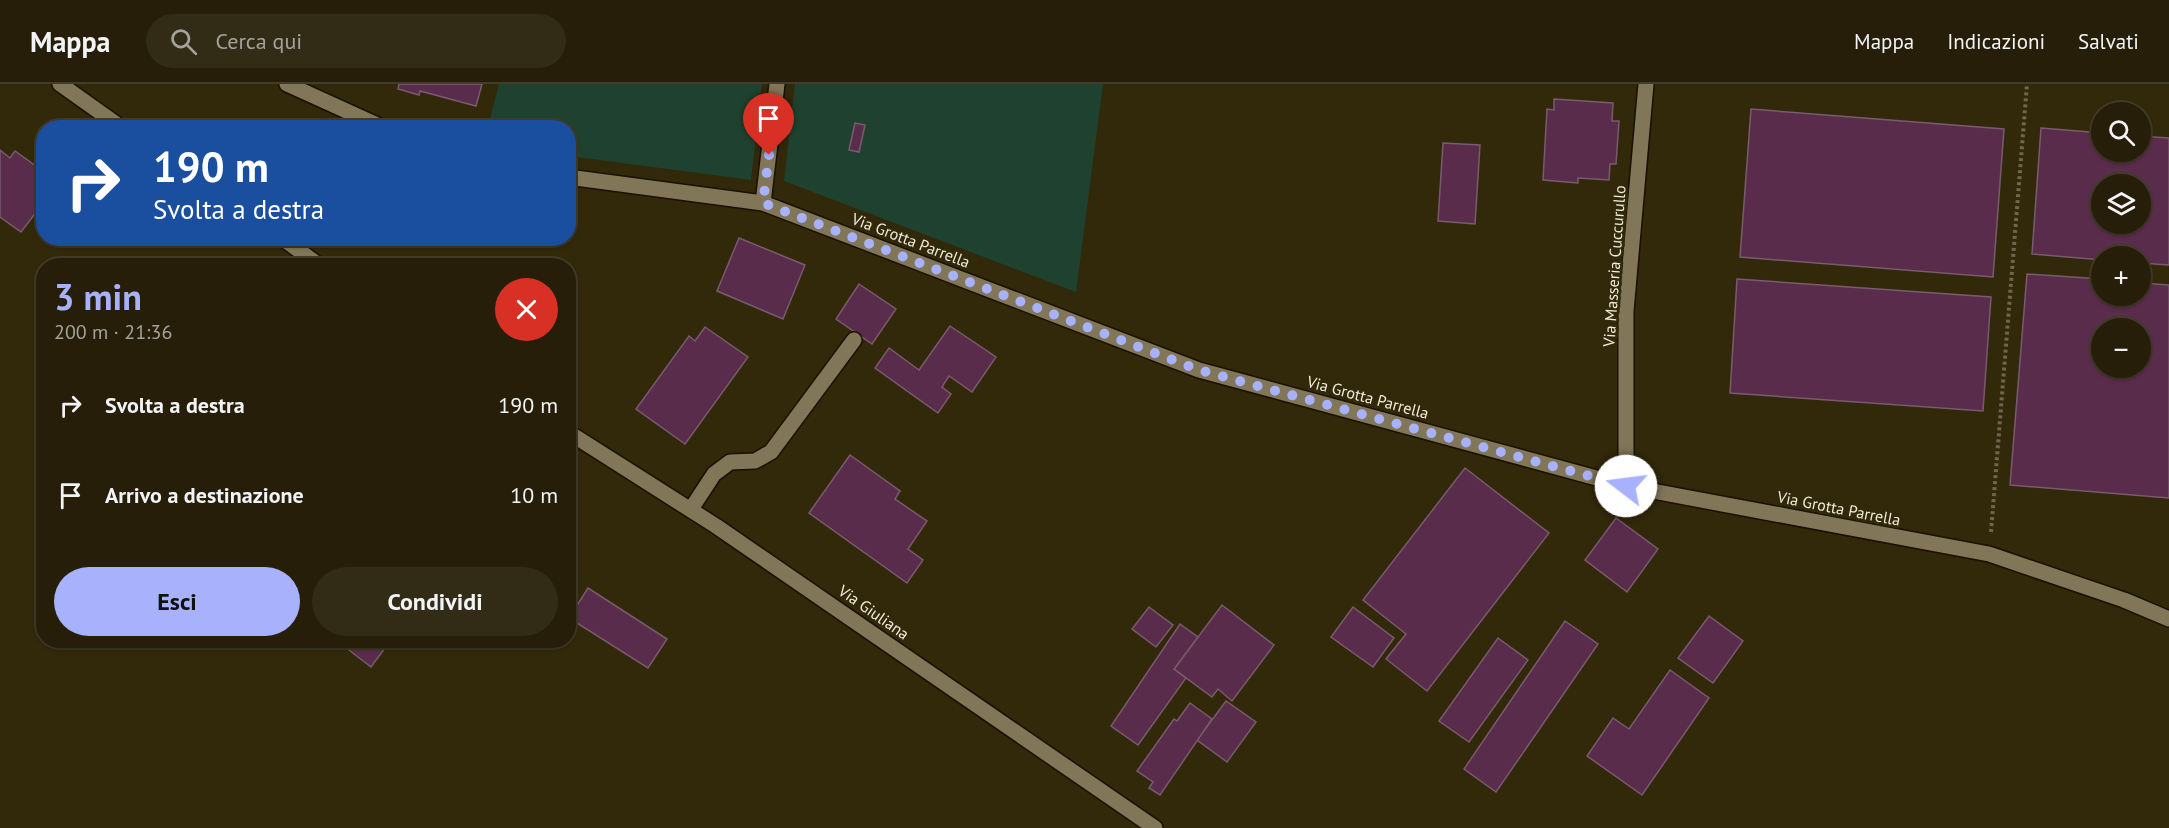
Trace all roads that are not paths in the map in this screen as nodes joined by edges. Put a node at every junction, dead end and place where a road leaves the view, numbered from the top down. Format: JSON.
{"nodes":[{"id":1,"x":60,"y":84,"type":"edge"},
{"id":2,"x":287,"y":84,"type":"edge"},
{"id":3,"x":777,"y":84,"type":"edge"},
{"id":4,"x":1646,"y":84,"type":"edge"},
{"id":5,"x":111,"y":120,"type":"edge"},
{"id":6,"x":366,"y":120,"type":"edge"},
{"id":7,"x":576,"y":178,"type":"edge"},
{"id":8,"x":763,"y":203,"type":"junction"},
{"id":9,"x":293,"y":246,"type":"edge"},
{"id":10,"x":309,"y":258,"type":"edge"},
{"id":11,"x":854,"y":340,"type":"dead end"},
{"id":12,"x":576,"y":437,"type":"edge"},
{"id":13,"x":1626,"y":486,"type":"junction"},
{"id":14,"x":690,"y":509,"type":"junction"},
{"id":15,"x":2169,"y":619,"type":"edge"},
{"id":16,"x":1155,"y":828,"type":"edge"}],
"edges":[{"from":1,"to":5,"type":"street"},
{"from":2,"to":6,"type":"street"},
{"from":3,"to":8,"type":"street"},
{"from":4,"to":13,"type":"street","name":"Via Masseria Cuccurullo"},
{"from":7,"to":8,"type":"street","name":"Via Grotta Parrella"},
{"from":8,"to":13,"type":"street","name":"Via Grotta Parrella"},
{"from":9,"to":10,"type":"street"},
{"from":11,"to":14,"type":"street"},
{"from":12,"to":14,"type":"street","name":"Via Giuliana"},
{"from":13,"to":15,"type":"street","name":"Via Grotta Parrella"},
{"from":14,"to":16,"type":"street","name":"Via Giuliana"}]}
